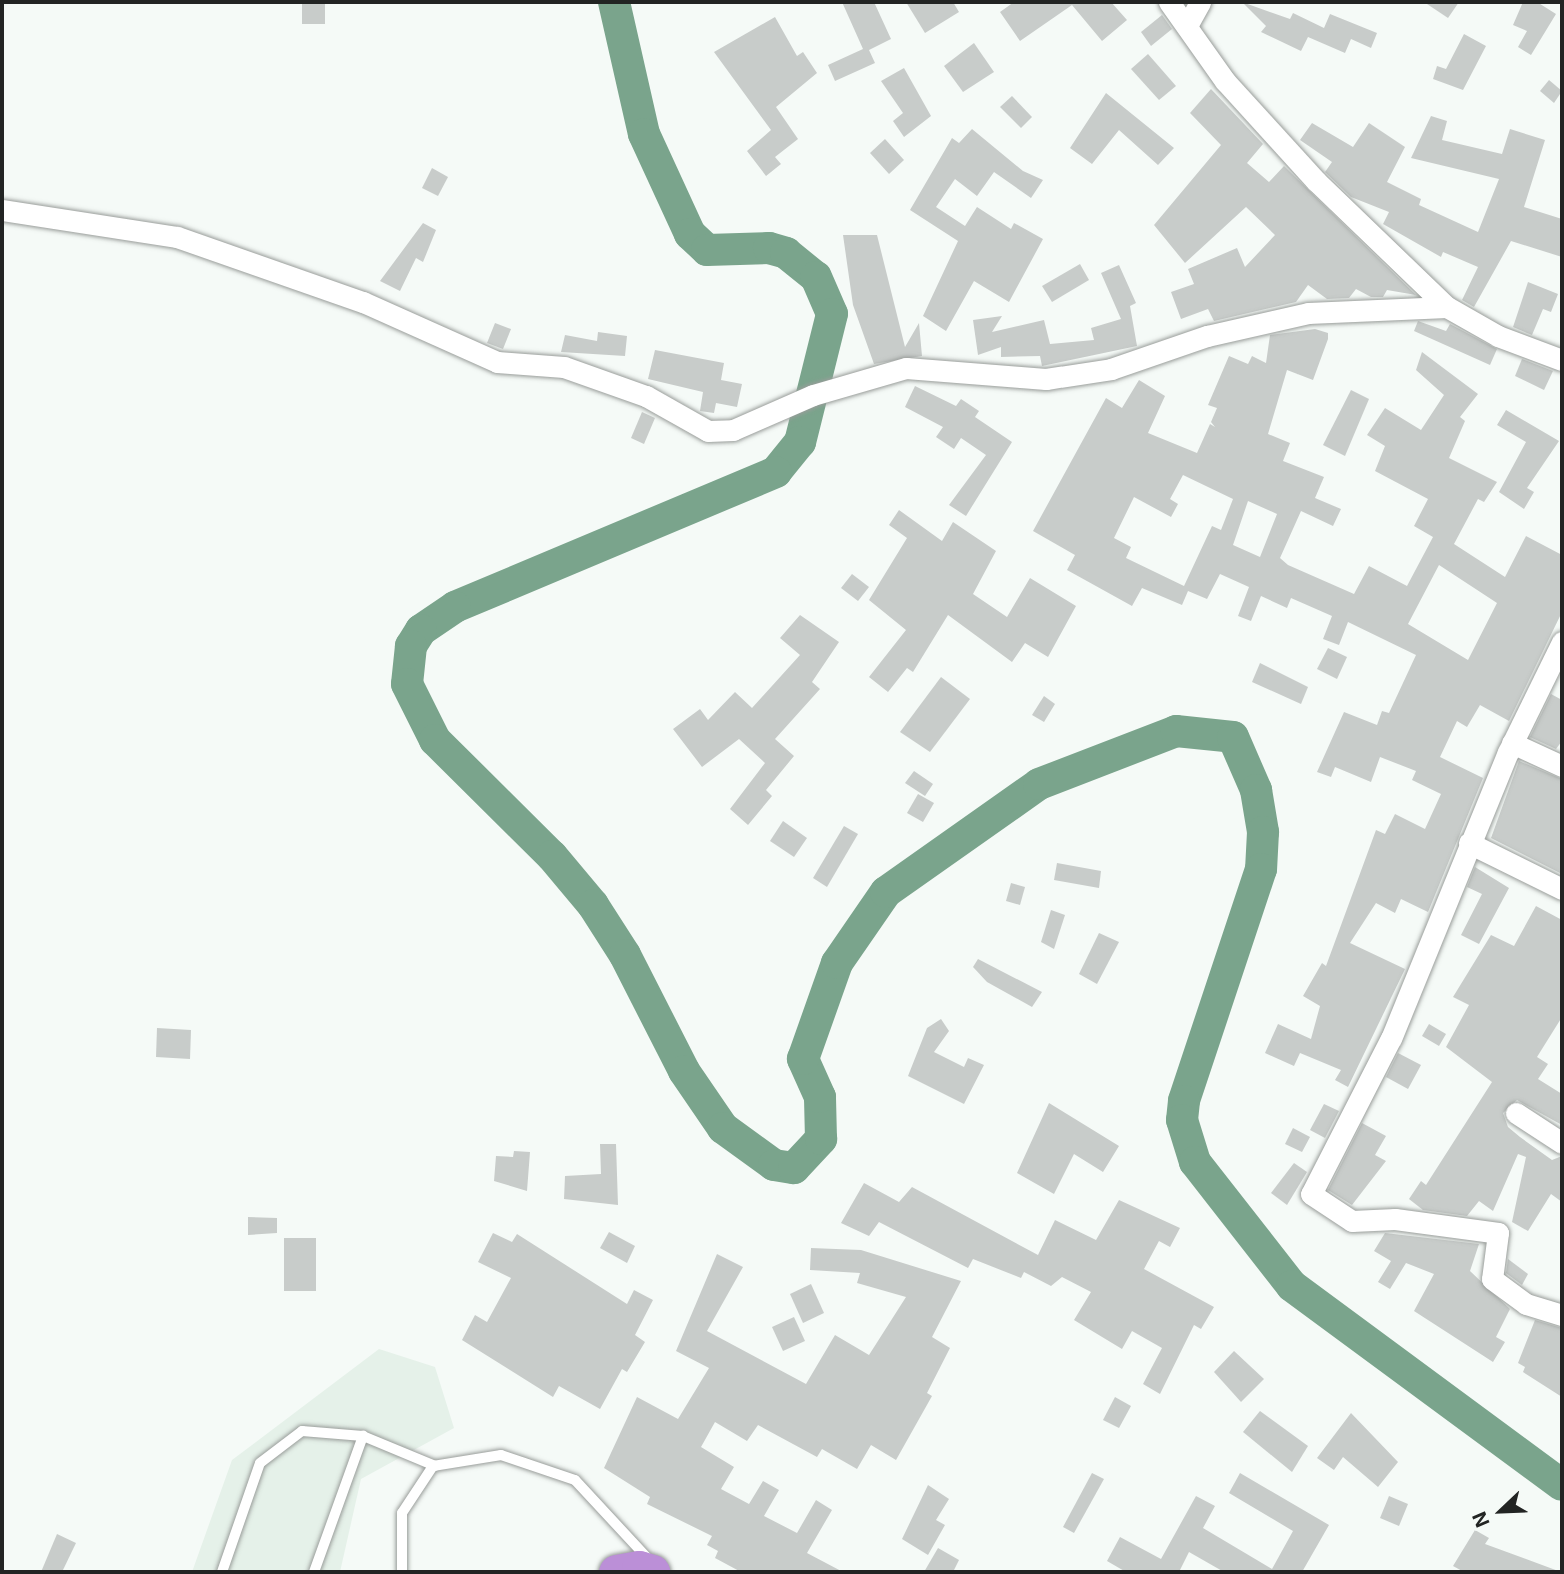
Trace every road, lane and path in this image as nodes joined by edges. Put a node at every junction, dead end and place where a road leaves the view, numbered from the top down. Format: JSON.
{"nodes":[{"id":1,"x":1168,"y":2,"type":"edge"},
{"id":2,"x":1200,"y":2,"type":"edge"},
{"id":3,"x":1188,"y":23,"type":"junction"},
{"id":4,"x":2,"y":210,"type":"edge"},
{"id":5,"x":1447,"y":307,"type":"junction"},
{"id":6,"x":1562,"y":360,"type":"edge"},
{"id":7,"x":1562,"y":642,"type":"edge"},
{"id":8,"x":1555,"y":676,"type":"edge"},
{"id":9,"x":1512,"y":743,"type":"junction"},
{"id":10,"x":1562,"y":765,"type":"edge"},
{"id":11,"x":1469,"y":843,"type":"junction"},
{"id":12,"x":1562,"y":889,"type":"edge"},
{"id":13,"x":1516,"y":1113,"type":"dead end"},
{"id":14,"x":1562,"y":1143,"type":"edge"},
{"id":15,"x":1562,"y":1315,"type":"edge"},
{"id":16,"x":363,"y":1436,"type":"junction"},
{"id":17,"x":435,"y":1466,"type":"junction"},
{"id":18,"x":222,"y":1572,"type":"edge"},
{"id":19,"x":314,"y":1572,"type":"edge"},
{"id":20,"x":402,"y":1572,"type":"edge"},
{"id":21,"x":617,"y":1572,"type":"edge"},
{"id":22,"x":652,"y":1572,"type":"edge"},
{"id":23,"x":661,"y":1572,"type":"edge"}],
"edges":[{"from":1,"to":3,"type":"street"},
{"from":2,"to":3,"type":"street"},
{"from":3,"to":5,"type":"street"},
{"from":4,"to":5,"type":"street"},
{"from":5,"to":6,"type":"street"},
{"from":7,"to":8,"type":"street"},
{"from":8,"to":9,"type":"street"},
{"from":9,"to":10,"type":"street"},
{"from":9,"to":11,"type":"street"},
{"from":11,"to":12,"type":"street"},
{"from":11,"to":15,"type":"street"},
{"from":13,"to":14,"type":"street"},
{"from":16,"to":17,"type":"lane"},
{"from":16,"to":18,"type":"lane"},
{"from":16,"to":19,"type":"lane"},
{"from":17,"to":20,"type":"lane"},
{"from":17,"to":23,"type":"lane"},
{"from":21,"to":22,"type":"highway"}]}
